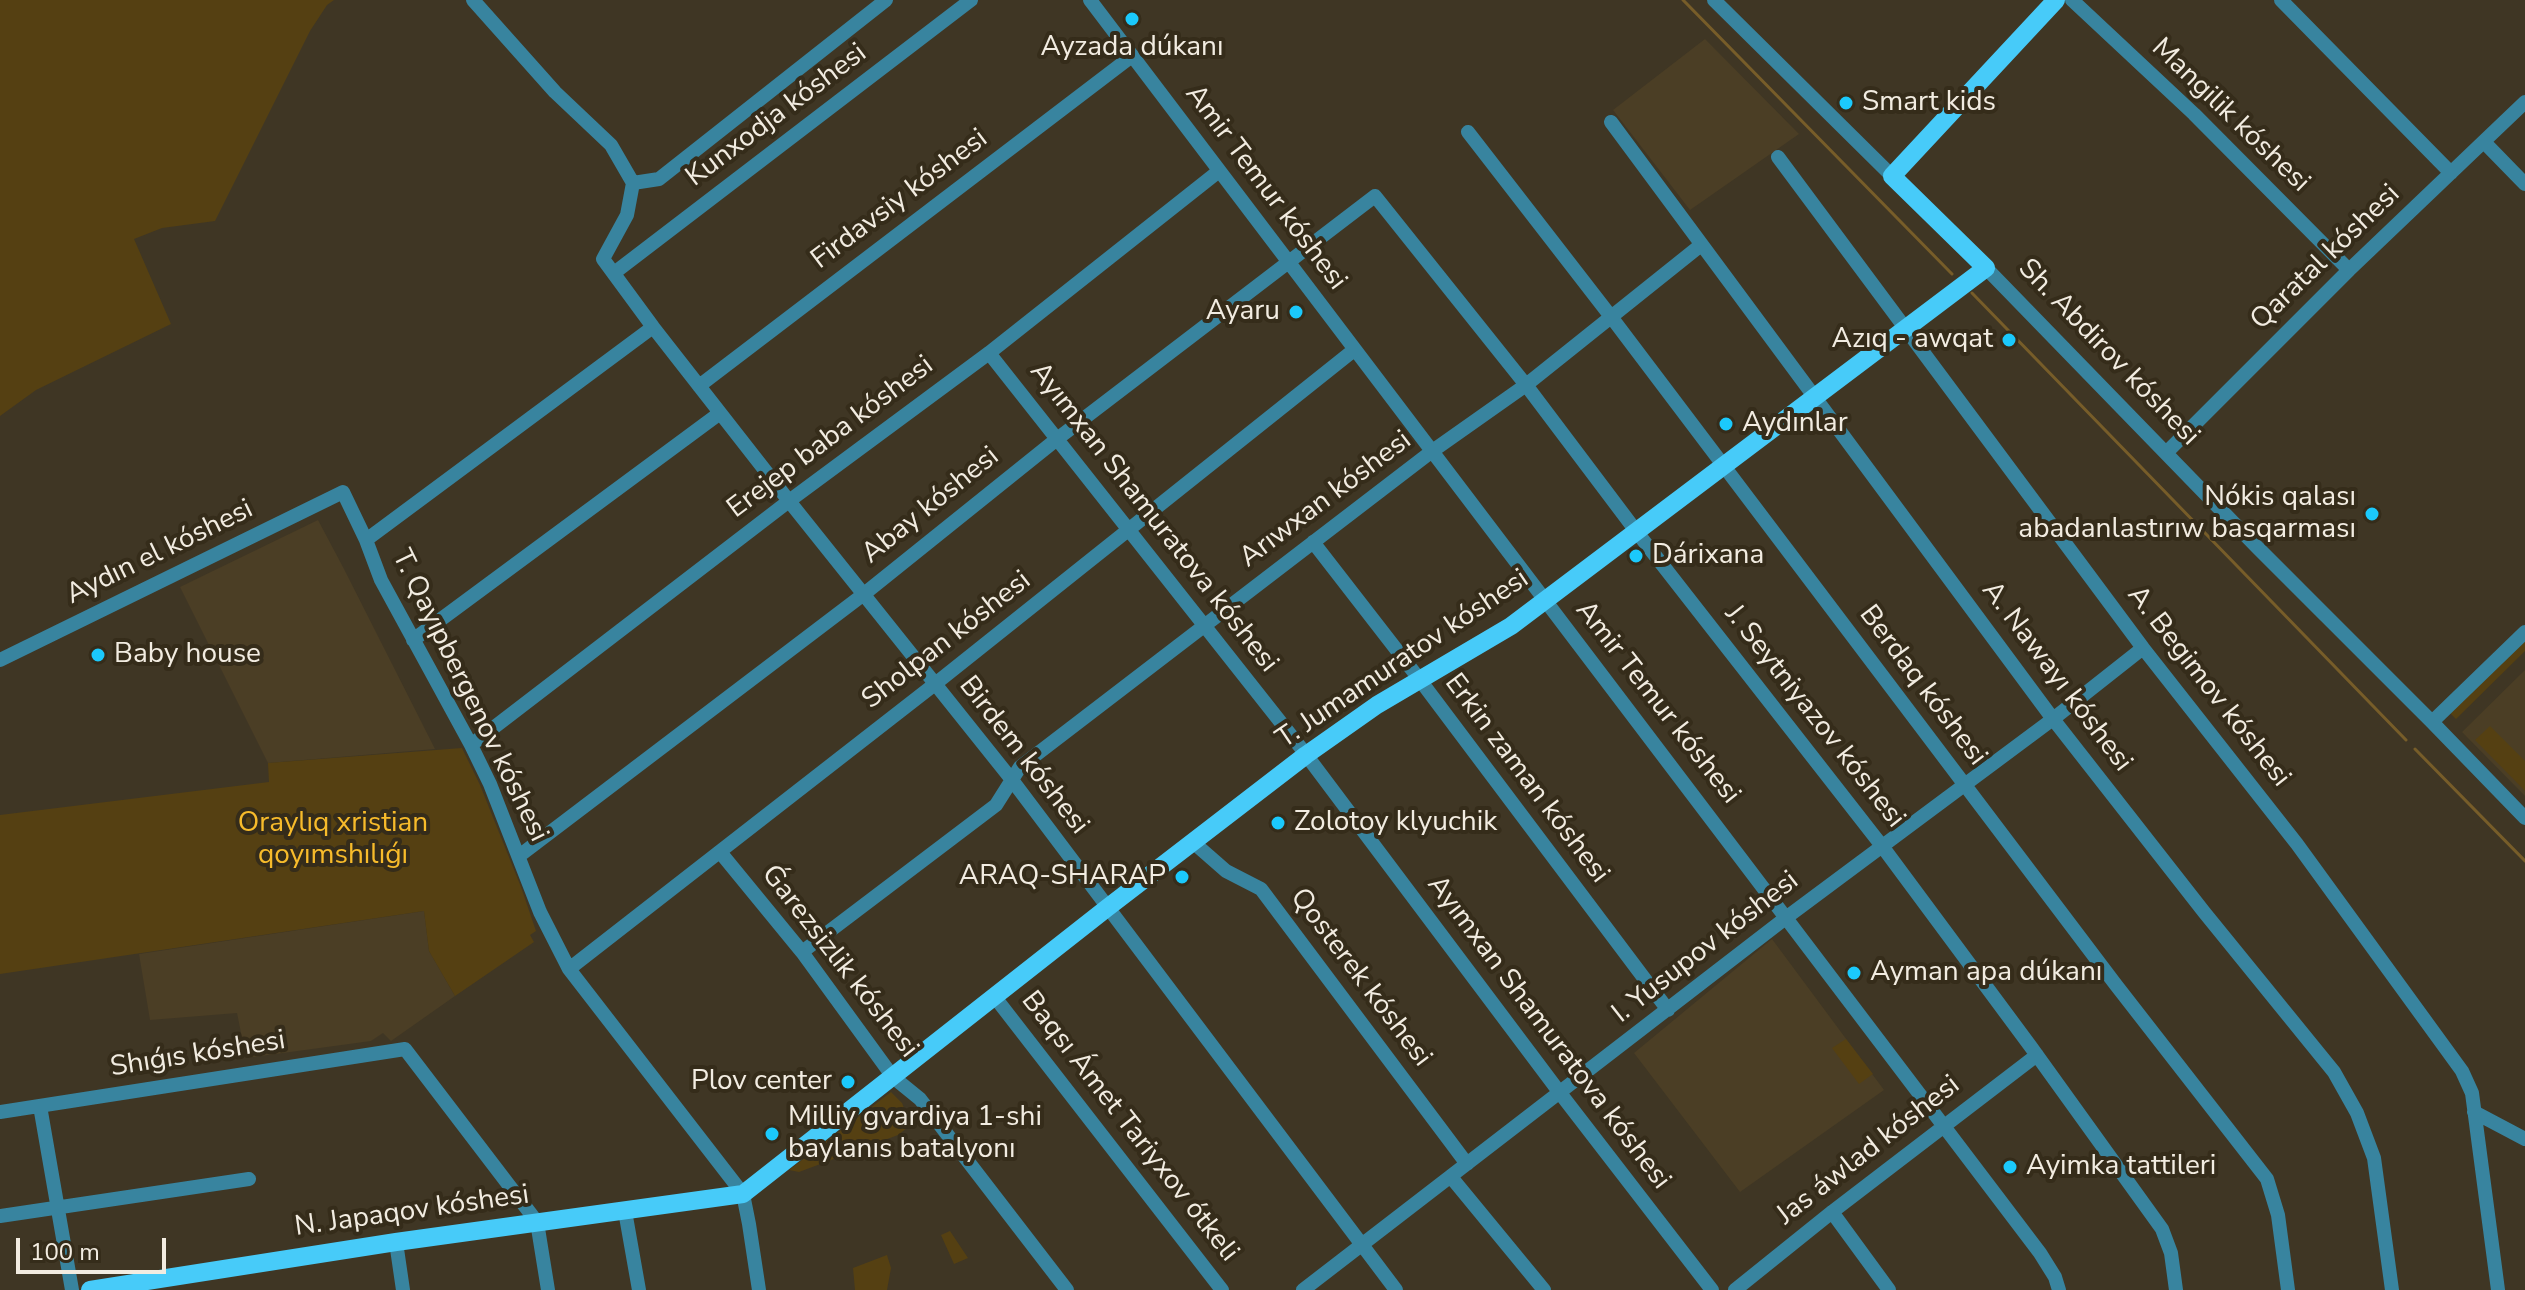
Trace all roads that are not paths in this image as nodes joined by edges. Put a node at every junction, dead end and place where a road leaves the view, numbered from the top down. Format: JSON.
{"nodes":[{"id":1,"x":473,"y":0,"type":"edge"},
{"id":2,"x":886,"y":0,"type":"edge"},
{"id":3,"x":971,"y":0,"type":"edge"},
{"id":4,"x":1090,"y":0,"type":"edge"},
{"id":5,"x":1714,"y":0,"type":"edge"},
{"id":6,"x":2056,"y":0,"type":"edge"},
{"id":7,"x":2072,"y":0,"type":"edge"},
{"id":8,"x":2281,"y":0,"type":"edge"},
{"id":9,"x":1132,"y":56,"type":"junction"},
{"id":10,"x":2525,"y":102,"type":"edge"},
{"id":11,"x":1611,"y":122,"type":"dead end"},
{"id":12,"x":1468,"y":132,"type":"dead end"},
{"id":13,"x":2484,"y":142,"type":"junction"},
{"id":14,"x":1778,"y":157,"type":"dead end"},
{"id":15,"x":1219,"y":171,"type":"junction"},
{"id":16,"x":2451,"y":173,"type":"junction"},
{"id":17,"x":1892,"y":176,"type":"junction"},
{"id":18,"x":633,"y":183,"type":"junction"},
{"id":19,"x":2525,"y":184,"type":"edge"},
{"id":20,"x":1375,"y":196,"type":"joint"},
{"id":21,"x":1701,"y":245,"type":"junction"},
{"id":22,"x":1288,"y":262,"type":"junction"},
{"id":23,"x":1986,"y":268,"type":"junction"},
{"id":24,"x":2349,"y":270,"type":"junction"},
{"id":25,"x":614,"y":273,"type":"junction"},
{"id":26,"x":1612,"y":318,"type":"junction"},
{"id":27,"x":653,"y":327,"type":"junction"},
{"id":28,"x":1904,"y":328,"type":"junction"},
{"id":29,"x":1354,"y":350,"type":"junction"},
{"id":30,"x":989,"y":353,"type":"junction"},
{"id":31,"x":1526,"y":385,"type":"junction"},
{"id":32,"x":699,"y":386,"type":"junction"},
{"id":33,"x":1814,"y":397,"type":"junction"},
{"id":34,"x":720,"y":413,"type":"junction"},
{"id":35,"x":1057,"y":439,"type":"junction"},
{"id":36,"x":1431,"y":452,"type":"junction"},
{"id":37,"x":2166,"y":453,"type":"junction"},
{"id":38,"x":1724,"y":467,"type":"junction"},
{"id":39,"x":343,"y":492,"type":"joint"},
{"id":40,"x":789,"y":501,"type":"junction"},
{"id":41,"x":1128,"y":531,"type":"junction"},
{"id":42,"x":1636,"y":531,"type":"junction"},
{"id":43,"x":366,"y":540,"type":"junction"},
{"id":44,"x":1313,"y":542,"type":"junction"},
{"id":45,"x":864,"y":594,"type":"junction"},
{"id":46,"x":1545,"y":600,"type":"junction"},
{"id":47,"x":1206,"y":626,"type":"junction"},
{"id":48,"x":2525,"y":632,"type":"edge"},
{"id":49,"x":413,"y":640,"type":"junction"},
{"id":50,"x":2143,"y":648,"type":"junction"},
{"id":51,"x":0,"y":660,"type":"edge"},
{"id":52,"x":1420,"y":680,"type":"junction"},
{"id":53,"x":935,"y":684,"type":"junction"},
{"id":54,"x":2053,"y":719,"type":"junction"},
{"id":55,"x":2432,"y":722,"type":"junction"},
{"id":56,"x":471,"y":745,"type":"junction"},
{"id":57,"x":1306,"y":755,"type":"junction"},
{"id":58,"x":1012,"y":780,"type":"junction"},
{"id":59,"x":1963,"y":784,"type":"junction"},
{"id":60,"x":2525,"y":818,"type":"edge"},
{"id":61,"x":1194,"y":843,"type":"junction"},
{"id":62,"x":1882,"y":846,"type":"junction"},
{"id":63,"x":720,"y":852,"type":"junction"},
{"id":64,"x":519,"y":856,"type":"junction"},
{"id":65,"x":1107,"y":908,"type":"junction"},
{"id":66,"x":1787,"y":917,"type":"junction"},
{"id":67,"x":802,"y":952,"type":"junction"},
{"id":68,"x":569,"y":969,"type":"junction"},
{"id":69,"x":994,"y":996,"type":"junction"},
{"id":70,"x":1668,"y":1010,"type":"junction"},
{"id":71,"x":2037,"y":1055,"type":"junction"},
{"id":72,"x":893,"y":1077,"type":"junction"},
{"id":73,"x":1560,"y":1093,"type":"junction"},
{"id":74,"x":40,"y":1106,"type":"junction"},
{"id":75,"x":0,"y":1112,"type":"edge"},
{"id":76,"x":2474,"y":1112,"type":"junction"},
{"id":77,"x":1945,"y":1125,"type":"junction"},
{"id":78,"x":2525,"y":1139,"type":"edge"},
{"id":79,"x":1467,"y":1164,"type":"junction"},
{"id":80,"x":1451,"y":1177,"type":"junction"},
{"id":81,"x":249,"y":1179,"type":"dead end"},
{"id":82,"x":743,"y":1194,"type":"junction"},
{"id":83,"x":56,"y":1207,"type":"junction"},
{"id":84,"x":625,"y":1211,"type":"junction"},
{"id":85,"x":1832,"y":1212,"type":"junction"},
{"id":86,"x":0,"y":1216,"type":"edge"},
{"id":87,"x":537,"y":1222,"type":"junction"},
{"id":88,"x":396,"y":1242,"type":"junction"},
{"id":89,"x":1362,"y":1245,"type":"junction"},
{"id":90,"x":72,"y":1290,"type":"edge"},
{"id":91,"x":90,"y":1290,"type":"edge"},
{"id":92,"x":403,"y":1290,"type":"edge"},
{"id":93,"x":548,"y":1290,"type":"edge"},
{"id":94,"x":639,"y":1290,"type":"edge"},
{"id":95,"x":759,"y":1290,"type":"edge"},
{"id":96,"x":1067,"y":1290,"type":"edge"},
{"id":97,"x":1222,"y":1290,"type":"edge"},
{"id":98,"x":1303,"y":1290,"type":"edge"},
{"id":99,"x":1396,"y":1290,"type":"edge"},
{"id":100,"x":1544,"y":1290,"type":"edge"},
{"id":101,"x":1712,"y":1290,"type":"edge"},
{"id":102,"x":1735,"y":1290,"type":"edge"},
{"id":103,"x":1889,"y":1290,"type":"edge"},
{"id":104,"x":2059,"y":1290,"type":"edge"},
{"id":105,"x":2176,"y":1290,"type":"edge"},
{"id":106,"x":2288,"y":1290,"type":"edge"},
{"id":107,"x":2392,"y":1290,"type":"edge"},
{"id":108,"x":2498,"y":1290,"type":"edge"}],
"edges":[{"from":1,"to":18,"type":"street"},
{"from":2,"to":18,"type":"street"},
{"from":3,"to":25,"type":"street","name":"Kunxodja kóshesi"},
{"from":4,"to":9,"type":"street","name":"Amir Temur kóshesi"},
{"from":5,"to":17,"type":"street","name":"Sh. Abdirov kóshesi"},
{"from":6,"to":17,"type":"main road"},
{"from":7,"to":24,"type":"street","name":"Mangilik kóshesi"},
{"from":8,"to":16,"type":"street"},
{"from":9,"to":15,"type":"street","name":"Amir Temur kóshesi"},
{"from":9,"to":32,"type":"street","name":"Firdavsiy kóshesi"},
{"from":10,"to":13,"type":"street","name":"Qaratal kóshesi"},
{"from":11,"to":21,"type":"street","name":"A. Nawayı kóshesi"},
{"from":12,"to":26,"type":"street","name":"Berdaq kóshesi"},
{"from":13,"to":16,"type":"street","name":"Qaratal kóshesi"},
{"from":13,"to":19,"type":"street"},
{"from":14,"to":28,"type":"street","name":"A. Begimov kóshesi"},
{"from":15,"to":22,"type":"street","name":"Amir Temur kóshesi"},
{"from":15,"to":30,"type":"street","name":"Erejep baba kóshesi"},
{"from":16,"to":24,"type":"street","name":"Qaratal kóshesi"},
{"from":17,"to":23,"type":"main road","name":"Sh. Abdirov kóshesi"},
{"from":18,"to":25,"type":"street","name":"Birdem kóshesi"},
{"from":20,"to":22,"type":"street","name":"Abay kóshesi"},
{"from":20,"to":31,"type":"street","name":"J. Seytniyazov kóshesi"},
{"from":21,"to":26,"type":"street","name":"Arıwxan kóshesi"},
{"from":21,"to":33,"type":"street","name":"A. Nawayı kóshesi"},
{"from":22,"to":29,"type":"street","name":"Amir Temur kóshesi"},
{"from":22,"to":35,"type":"street","name":"Abay kóshesi"},
{"from":23,"to":28,"type":"main road","name":"T. Jumamuratov kóshesi"},
{"from":23,"to":37,"type":"street","name":"Sh. Abdirov kóshesi"},
{"from":24,"to":37,"type":"street","name":"Qaratal kóshesi"},
{"from":25,"to":27,"type":"street","name":"Birdem kóshesi"},
{"from":26,"to":31,"type":"street","name":"Arıwxan kóshesi"},
{"from":26,"to":38,"type":"street","name":"Berdaq kóshesi"},
{"from":27,"to":32,"type":"street","name":"Birdem kóshesi"},
{"from":27,"to":43,"type":"street"},
{"from":28,"to":33,"type":"main road","name":"T. Jumamuratov kóshesi"},
{"from":28,"to":50,"type":"street","name":"A. Begimov kóshesi"},
{"from":29,"to":36,"type":"street","name":"Amir Temur kóshesi"},
{"from":29,"to":41,"type":"street","name":"Sholpan kóshesi"},
{"from":30,"to":35,"type":"street","name":"Ayımxan Shamuratova kóshesi"},
{"from":30,"to":40,"type":"street","name":"Erejep baba kóshesi"},
{"from":31,"to":36,"type":"street","name":"Arıwxan kóshesi"},
{"from":31,"to":42,"type":"street","name":"J. Seytniyazov kóshesi"},
{"from":32,"to":34,"type":"street","name":"Birdem kóshesi"},
{"from":33,"to":38,"type":"main road","name":"T. Jumamuratov kóshesi"},
{"from":33,"to":54,"type":"street","name":"A. Nawayı kóshesi"},
{"from":34,"to":40,"type":"street","name":"Birdem kóshesi"},
{"from":34,"to":49,"type":"street"},
{"from":35,"to":41,"type":"street","name":"Ayımxan Shamuratova kóshesi"},
{"from":35,"to":45,"type":"street","name":"Abay kóshesi"},
{"from":36,"to":44,"type":"street","name":"Arıwxan kóshesi"},
{"from":36,"to":46,"type":"street","name":"Amir Temur kóshesi"},
{"from":37,"to":55,"type":"street","name":"Sh. Abdirov kóshesi"},
{"from":38,"to":42,"type":"main road","name":"T. Jumamuratov kóshesi"},
{"from":38,"to":59,"type":"street","name":"Berdaq kóshesi"},
{"from":39,"to":43,"type":"street","name":"T. Qayıpbergenov kóshesi"},
{"from":39,"to":51,"type":"street","name":"Aydın el kóshesi"},
{"from":40,"to":45,"type":"street","name":"Birdem kóshesi"},
{"from":40,"to":56,"type":"street","name":"Erejep baba kóshesi"},
{"from":41,"to":47,"type":"street","name":"Ayımxan Shamuratova kóshesi"},
{"from":41,"to":53,"type":"street","name":"Sholpan kóshesi"},
{"from":42,"to":46,"type":"main road","name":"T. Jumamuratov kóshesi"},
{"from":42,"to":62,"type":"street","name":"J. Seytniyazov kóshesi"},
{"from":43,"to":49,"type":"street","name":"T. Qayıpbergenov kóshesi"},
{"from":44,"to":47,"type":"street","name":"Arıwxan kóshesi"},
{"from":44,"to":52,"type":"street","name":"Erkin zaman kóshesi"},
{"from":45,"to":53,"type":"street","name":"Birdem kóshesi"},
{"from":45,"to":64,"type":"street","name":"Abay kóshesi"},
{"from":46,"to":52,"type":"main road","name":"T. Jumamuratov kóshesi"},
{"from":46,"to":66,"type":"street","name":"Amir Temur kóshesi"},
{"from":47,"to":57,"type":"street","name":"Ayımxan Shamuratova kóshesi"},
{"from":47,"to":58,"type":"street","name":"Arıwxan kóshesi"},
{"from":48,"to":55,"type":"street"},
{"from":49,"to":56,"type":"street","name":"T. Qayıpbergenov kóshesi"},
{"from":50,"to":54,"type":"street","name":"I. Yusupov kóshesi"},
{"from":50,"to":76,"type":"street","name":"A. Begimov kóshesi"},
{"from":52,"to":57,"type":"main road","name":"T. Jumamuratov kóshesi"},
{"from":52,"to":70,"type":"street","name":"Erkin zaman kóshesi"},
{"from":53,"to":58,"type":"street","name":"Birdem kóshesi"},
{"from":53,"to":63,"type":"street","name":"Sholpan kóshesi"},
{"from":54,"to":59,"type":"street","name":"I. Yusupov kóshesi"},
{"from":54,"to":107,"type":"street","name":"A. Nawayı kóshesi"},
{"from":55,"to":60,"type":"street","name":"Sh. Abdirov kóshesi"},
{"from":56,"to":64,"type":"street","name":"T. Qayıpbergenov kóshesi"},
{"from":57,"to":61,"type":"main road","name":"T. Jumamuratov kóshesi"},
{"from":57,"to":73,"type":"street","name":"Ayımxan Shamuratova kóshesi"},
{"from":58,"to":65,"type":"street","name":"Birdem kóshesi"},
{"from":58,"to":67,"type":"street","name":"Arıwxan kóshesi"},
{"from":59,"to":62,"type":"street","name":"I. Yusupov kóshesi"},
{"from":59,"to":106,"type":"street","name":"Berdaq kóshesi"},
{"from":61,"to":65,"type":"main road","name":"T. Jumamuratov kóshesi"},
{"from":61,"to":79,"type":"street","name":"Qosterek kóshesi"},
{"from":62,"to":66,"type":"street","name":"I. Yusupov kóshesi"},
{"from":62,"to":71,"type":"street","name":"J. Seytniyazov kóshesi"},
{"from":63,"to":67,"type":"street","name":"Ǵarezsizlik kóshesi"},
{"from":63,"to":68,"type":"street","name":"Sholpan kóshesi"},
{"from":64,"to":68,"type":"street","name":"T. Qayıpbergenov kóshesi"},
{"from":65,"to":69,"type":"main road","name":"T. Jumamuratov kóshesi"},
{"from":65,"to":89,"type":"street","name":"Birdem kóshesi"},
{"from":66,"to":70,"type":"street","name":"I. Yusupov kóshesi"},
{"from":66,"to":77,"type":"street","name":"Amir Temur kóshesi"},
{"from":67,"to":72,"type":"street","name":"Ǵarezsizlik kóshesi"},
{"from":68,"to":82,"type":"street","name":"T. Qayıpbergenov kóshesi"},
{"from":69,"to":72,"type":"main road","name":"T. Jumamuratov kóshesi"},
{"from":69,"to":97,"type":"street","name":"Baqsı Ámet Tariyxov ótkeli"},
{"from":70,"to":73,"type":"street","name":"I. Yusupov kóshesi"},
{"from":71,"to":77,"type":"street","name":"Jas áwlad kóshesi"},
{"from":71,"to":105,"type":"street","name":"J. Seytniyazov kóshesi"},
{"from":72,"to":82,"type":"main road","name":"T. Jumamuratov kóshesi"},
{"from":72,"to":96,"type":"street","name":"Ǵarezsizlik kóshesi"},
{"from":73,"to":79,"type":"street","name":"I. Yusupov kóshesi"},
{"from":73,"to":101,"type":"street","name":"Ayımxan Shamuratova kóshesi"},
{"from":74,"to":75,"type":"street","name":"Shıǵıs kóshesi"},
{"from":74,"to":83,"type":"street"},
{"from":74,"to":87,"type":"street","name":"Shıǵıs kóshesi"},
{"from":76,"to":78,"type":"street"},
{"from":76,"to":108,"type":"street","name":"A. Begimov kóshesi"},
{"from":77,"to":85,"type":"street","name":"Jas áwlad kóshesi"},
{"from":77,"to":104,"type":"street","name":"Amir Temur kóshesi"},
{"from":79,"to":80,"type":"street","name":"I. Yusupov kóshesi"},
{"from":80,"to":89,"type":"street","name":"I. Yusupov kóshesi"},
{"from":80,"to":100,"type":"street"},
{"from":81,"to":83,"type":"street"},
{"from":82,"to":84,"type":"main road","name":"N. Japaqov kóshesi"},
{"from":82,"to":95,"type":"street","name":"T. Qayıpbergenov kóshesi"},
{"from":83,"to":86,"type":"street"},
{"from":83,"to":90,"type":"street"},
{"from":84,"to":87,"type":"main road","name":"N. Japaqov kóshesi"},
{"from":84,"to":94,"type":"street"},
{"from":85,"to":102,"type":"street","name":"Jas áwlad kóshesi"},
{"from":85,"to":103,"type":"street"},
{"from":87,"to":88,"type":"main road","name":"N. Japaqov kóshesi"},
{"from":87,"to":93,"type":"street"},
{"from":88,"to":91,"type":"main road","name":"N. Japaqov kóshesi"},
{"from":88,"to":92,"type":"street"},
{"from":89,"to":98,"type":"street","name":"I. Yusupov kóshesi"},
{"from":89,"to":99,"type":"street","name":"Birdem kóshesi"}]}
